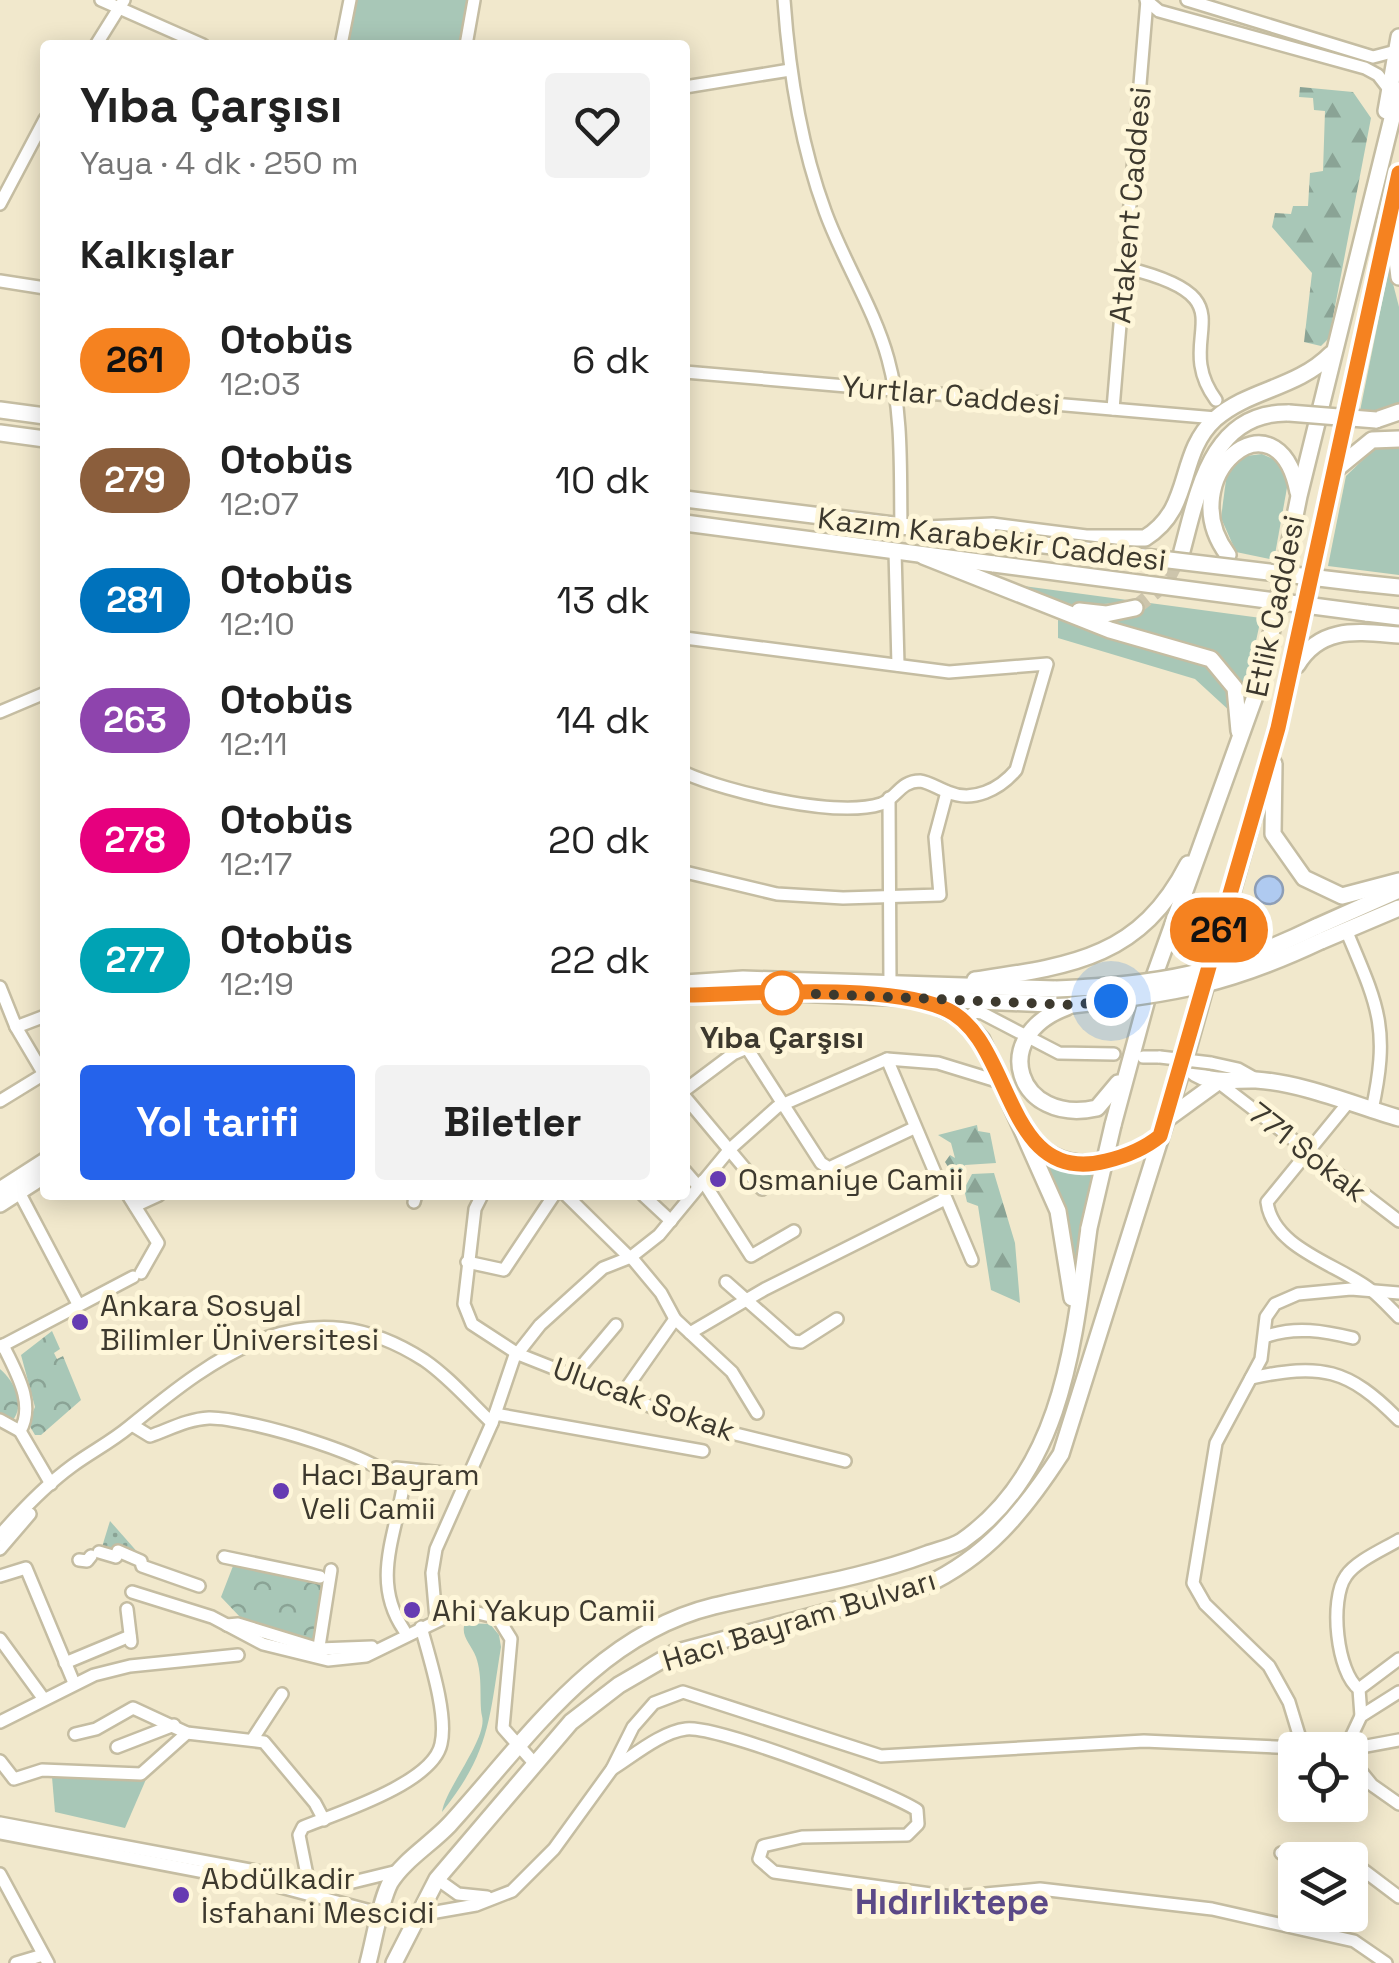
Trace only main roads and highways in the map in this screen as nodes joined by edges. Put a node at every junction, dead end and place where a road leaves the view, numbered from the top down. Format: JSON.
{"nodes":[{"id":1,"x":1397,"y":44,"type":"edge"},
{"id":2,"x":1394,"y":89,"type":"edge"},
{"id":3,"x":1399,"y":173,"type":"edge"},
{"id":4,"x":1392,"y":202,"type":"junction"},
{"id":5,"x":1399,"y":278,"type":"edge"},
{"id":6,"x":1332,"y":352,"type":"junction"},
{"id":7,"x":0,"y":410,"type":"edge"},
{"id":8,"x":40,"y":415,"type":"edge"},
{"id":9,"x":1399,"y":415,"type":"edge"},
{"id":10,"x":0,"y":432,"type":"edge"},
{"id":11,"x":40,"y":437,"type":"edge"},
{"id":12,"x":1399,"y":440,"type":"edge"},
{"id":13,"x":1338,"y":467,"type":"junction"},
{"id":14,"x":1298,"y":496,"type":"junction"},
{"id":15,"x":690,"y":500,"type":"edge"},
{"id":16,"x":690,"y":523,"type":"edge"},
{"id":17,"x":927,"y":529,"type":"junction"},
{"id":18,"x":1182,"y":550,"type":"tunnel mouth"},
{"id":19,"x":923,"y":556,"type":"junction"},
{"id":20,"x":1262,"y":573,"type":"junction"},
{"id":21,"x":1399,"y":588,"type":"edge"},
{"id":22,"x":1026,"y":597,"type":"junction"},
{"id":23,"x":1136,"y":608,"type":"tunnel mouth"},
{"id":24,"x":1399,"y":617,"type":"edge"},
{"id":25,"x":1399,"y":635,"type":"edge"},
{"id":26,"x":1290,"y":678,"type":"junction"},
{"id":27,"x":1278,"y":728,"type":"junction"},
{"id":28,"x":1237,"y":755,"type":"junction"},
{"id":29,"x":1220,"y":802,"type":"junction"},
{"id":30,"x":1399,"y":881,"type":"edge"},
{"id":31,"x":1399,"y":890,"type":"edge"},
{"id":32,"x":1399,"y":908,"type":"edge"},
{"id":33,"x":1318,"y":934,"type":"junction"},
{"id":34,"x":1206,"y":980,"type":"joint"},
{"id":35,"x":690,"y":984,"type":"edge"},
{"id":36,"x":932,"y":987,"type":"junction"},
{"id":37,"x":1158,"y":992,"type":"junction"},
{"id":38,"x":690,"y":995,"type":"edge"},
{"id":39,"x":915,"y":998,"type":"junction"},
{"id":40,"x":1072,"y":1005,"type":"junction"},
{"id":41,"x":1137,"y":1033,"type":"junction"},
{"id":42,"x":1184,"y":1063,"type":"junction"},
{"id":43,"x":1218,"y":1082,"type":"junction"},
{"id":44,"x":1012,"y":1110,"type":"junction"},
{"id":45,"x":1399,"y":1118,"type":"edge"},
{"id":46,"x":1166,"y":1119,"type":"junction"},
{"id":47,"x":1160,"y":1136,"type":"junction"},
{"id":48,"x":40,"y":1164,"type":"edge"},
{"id":49,"x":40,"y":1178,"type":"edge"},
{"id":50,"x":0,"y":1190,"type":"edge"},
{"id":51,"x":0,"y":1204,"type":"edge"},
{"id":52,"x":1072,"y":1352,"type":"junction"},
{"id":53,"x":398,"y":1871,"type":"junction"},
{"id":54,"x":437,"y":1879,"type":"junction"},
{"id":55,"x":382,"y":1914,"type":"junction"},
{"id":56,"x":419,"y":1914,"type":"junction"},
{"id":57,"x":368,"y":1963,"type":"edge"},
{"id":58,"x":394,"y":1963,"type":"edge"}],
"edges":[{"from":1,"to":2,"type":"main road","name":"Etlik Caddesi"},
{"from":2,"to":6,"type":"main road","name":"Etlik Caddesi"},
{"from":3,"to":4,"type":"main road","name":"Etlik Caddesi"},
{"from":4,"to":5,"type":"main road"},
{"from":4,"to":13,"type":"main road","name":"Etlik Caddesi"},
{"from":6,"to":14,"type":"main road","name":"Etlik Caddesi"},
{"from":6,"to":17,"type":"main road"},
{"from":7,"to":8,"type":"main road"},
{"from":9,"to":18,"type":"main road","bridge":true},
{"from":10,"to":11,"type":"main road"},
{"from":12,"to":13,"type":"main road"},
{"from":13,"to":26,"type":"main road","name":"Etlik Caddesi"},
{"from":14,"to":20,"type":"main road","bridge":true},
{"from":14,"to":28,"type":"main road","name":"Etlik Caddesi"},
{"from":15,"to":17,"type":"main road","name":"Kazım Karabekir Caddesi"},
{"from":16,"to":19,"type":"main road","name":"Kazım Karabekir Caddesi"},
{"from":17,"to":20,"type":"main road","name":"Kazım Karabekir Caddesi","bridge":true},
{"from":19,"to":22,"type":"main road"},
{"from":19,"to":24,"type":"main road","name":"Kazım Karabekir Caddesi","bridge":true},
{"from":20,"to":21,"type":"main road","name":"Kazım Karabekir Caddesi","bridge":true},
{"from":22,"to":23,"type":"main road"},
{"from":22,"to":28,"type":"main road"},
{"from":25,"to":26,"type":"main road"},
{"from":26,"to":27,"type":"main road","name":"Etlik Caddesi"},
{"from":27,"to":30,"type":"main road"},
{"from":27,"to":34,"type":"main road","name":"Etlik Caddesi"},
{"from":28,"to":29,"type":"main road","name":"Etlik Caddesi"},
{"from":29,"to":36,"type":"main road"},
{"from":29,"to":37,"type":"main road","name":"Etlik Caddesi"},
{"from":31,"to":33,"type":"main road"},
{"from":32,"to":33,"type":"main road"},
{"from":33,"to":36,"type":"main road","bridge":true},
{"from":33,"to":37,"type":"main road","bridge":true},
{"from":34,"to":42,"type":"main road","name":"Hacı Bayram Bulvarı"},
{"from":35,"to":36,"type":"main road"},
{"from":37,"to":40,"type":"main road","bridge":true},
{"from":37,"to":41,"type":"main road","name":"Hacı Bayram Bulvarı"},
{"from":38,"to":39,"type":"main road"},
{"from":39,"to":40,"type":"main road"},
{"from":39,"to":44,"type":"main road"},
{"from":40,"to":41,"type":"main road"},
{"from":41,"to":52,"type":"main road","name":"Hacı Bayram Bulvarı","bridge":true},
{"from":42,"to":43,"type":"main road"},
{"from":42,"to":46,"type":"main road","name":"Hacı Bayram Bulvarı"},
{"from":43,"to":45,"type":"main road"},
{"from":43,"to":46,"type":"main road"},
{"from":44,"to":47,"type":"main road"},
{"from":44,"to":52,"type":"main road"},
{"from":46,"to":47,"type":"main road","name":"Hacı Bayram Bulvarı"},
{"from":47,"to":54,"type":"main road","name":"Hacı Bayram Bulvarı"},
{"from":48,"to":50,"type":"main road"},
{"from":49,"to":51,"type":"main road"},
{"from":52,"to":53,"type":"main road","name":"Hacı Bayram Bulvarı"},
{"from":53,"to":54,"type":"main road"},
{"from":53,"to":55,"type":"main road","name":"Hacı Bayram Bulvarı"},
{"from":54,"to":56,"type":"main road","name":"Hacı Bayram Bulvarı"},
{"from":55,"to":56,"type":"main road"},
{"from":55,"to":57,"type":"main road","name":"Hacı Bayram Bulvarı"},
{"from":56,"to":58,"type":"main road","name":"Hacı Bayram Bulvarı"}]}
